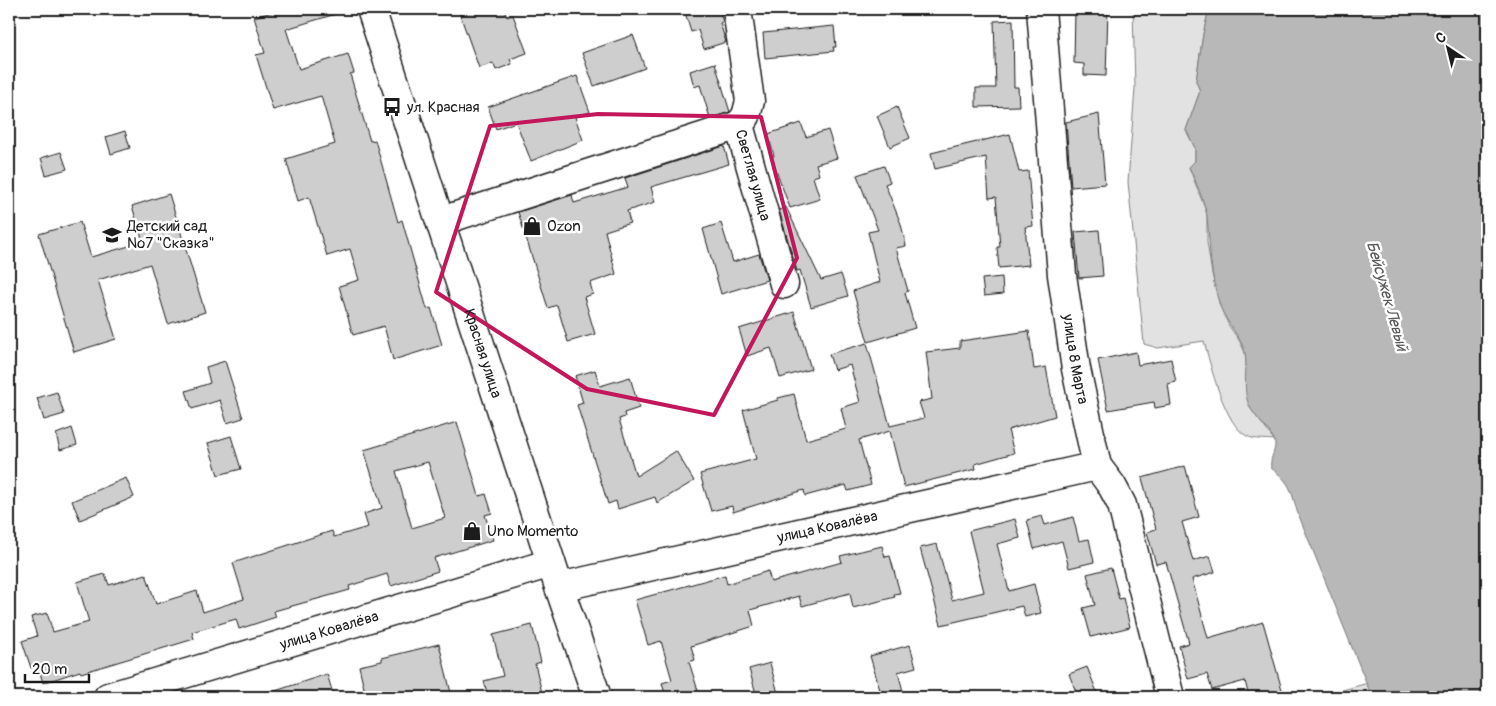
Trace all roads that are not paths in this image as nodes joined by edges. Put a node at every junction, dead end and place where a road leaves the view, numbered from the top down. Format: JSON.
{"nodes":[{"id":1,"x":372,"y":9,"type":"edge"},
{"id":2,"x":737,"y":9,"type":"edge"},
{"id":3,"x":1041,"y":9,"type":"edge"},
{"id":4,"x":739,"y":126,"type":"junction"},
{"id":5,"x":441,"y":221,"type":"junction"},
{"id":6,"x":784,"y":284,"type":"dead end"},
{"id":7,"x":1096,"y":466,"type":"junction"},
{"id":8,"x":555,"y":575,"type":"junction"},
{"id":9,"x":108,"y":697,"type":"edge"},
{"id":10,"x":597,"y":697,"type":"edge"},
{"id":11,"x":1170,"y":697,"type":"edge"}],
"edges":[{"from":1,"to":5,"type":"street","name":"Красная улица"},
{"from":2,"to":4,"type":"street","name":"Светлая улица"},
{"from":3,"to":7,"type":"street","name":"улица 8 Марта"},
{"from":4,"to":5,"type":"street"},
{"from":4,"to":6,"type":"street","name":"Светлая улица"},
{"from":5,"to":8,"type":"street","name":"Красная улица"},
{"from":7,"to":8,"type":"street","name":"улица Ковалёва"},
{"from":7,"to":11,"type":"street","name":"улица 8 Марта"},
{"from":8,"to":9,"type":"street","name":"улица Ковалёва"},
{"from":8,"to":10,"type":"street","name":"Красная улица"}]}
